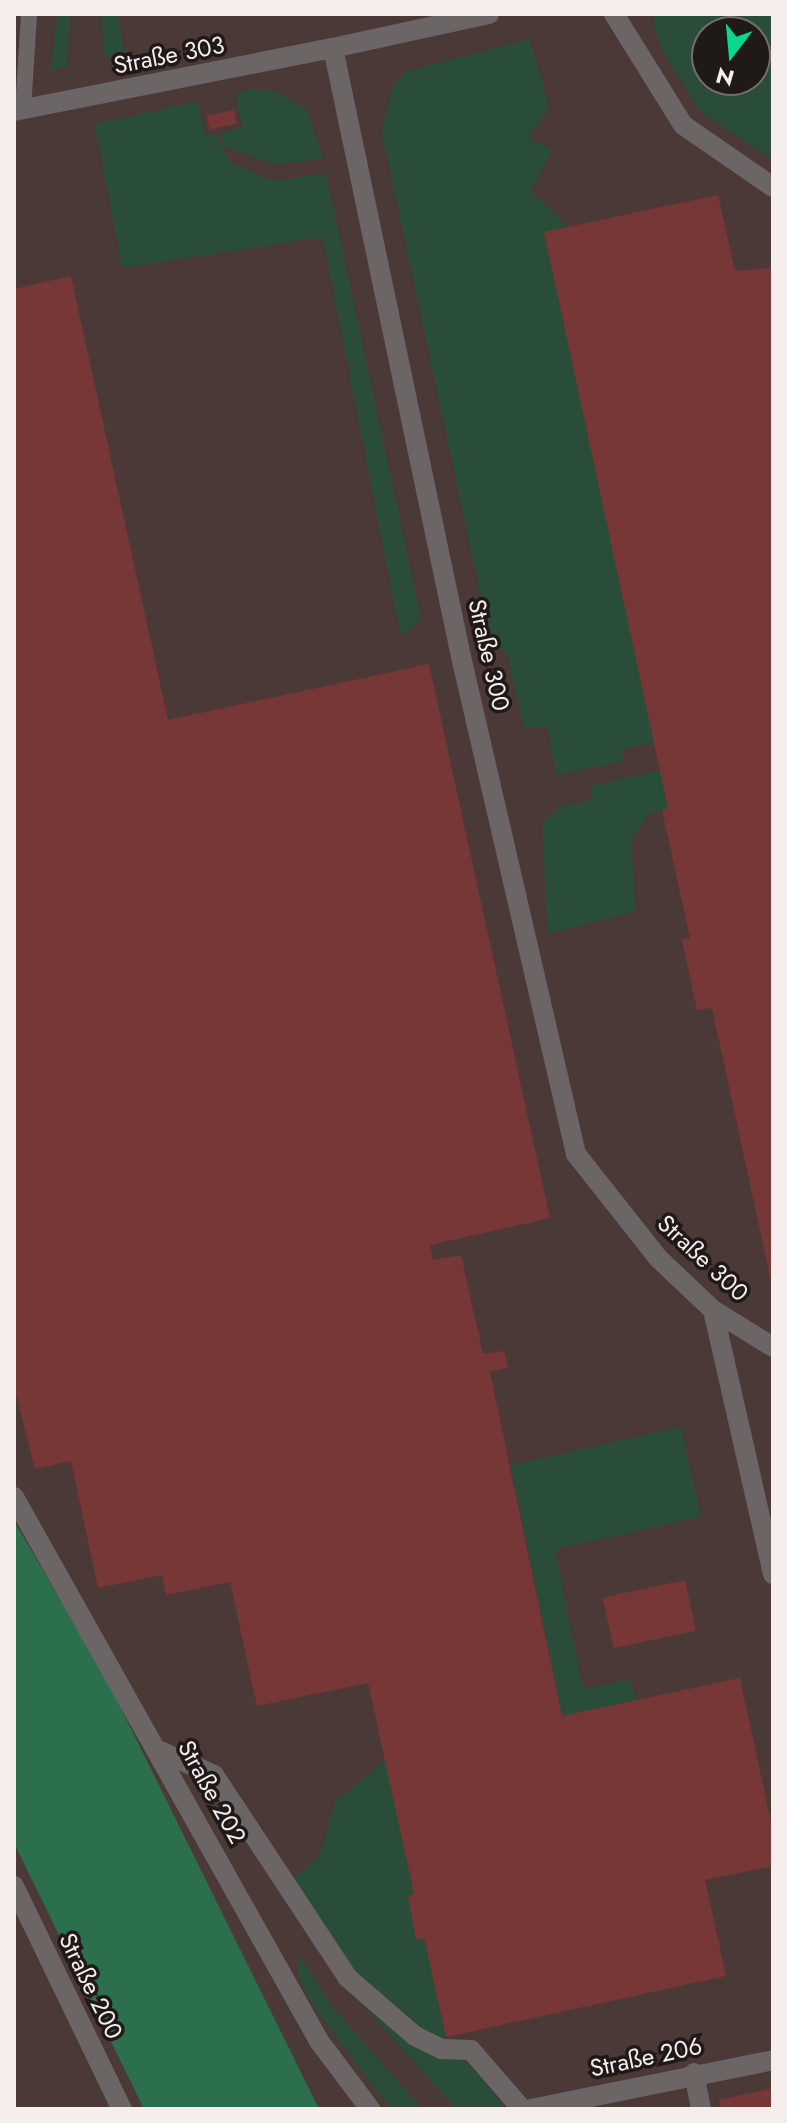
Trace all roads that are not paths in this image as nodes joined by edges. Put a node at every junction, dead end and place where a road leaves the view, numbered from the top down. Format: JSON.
{"nodes":[{"id":1,"x":29,"y":14,"type":"edge"},
{"id":2,"x":489,"y":14,"type":"edge"},
{"id":3,"x":614,"y":14,"type":"edge"},
{"id":4,"x":333,"y":48,"type":"junction"},
{"id":5,"x":18,"y":110,"type":"edge"},
{"id":6,"x":773,"y":187,"type":"edge"},
{"id":7,"x":713,"y":1310,"type":"junction"},
{"id":8,"x":773,"y":1347,"type":"edge"},
{"id":9,"x":14,"y":1497,"type":"edge"},
{"id":10,"x":773,"y":1574,"type":"edge"},
{"id":11,"x":160,"y":1751,"type":"junction"},
{"id":12,"x":14,"y":1886,"type":"edge"},
{"id":13,"x":773,"y":2060,"type":"edge"},
{"id":14,"x":694,"y":2073,"type":"junction"},
{"id":15,"x":122,"y":2109,"type":"edge"},
{"id":16,"x":370,"y":2109,"type":"edge"},
{"id":17,"x":522,"y":2109,"type":"edge"},
{"id":18,"x":531,"y":2109,"type":"edge"},
{"id":19,"x":701,"y":2109,"type":"edge"}],
"edges":[{"from":1,"to":5,"type":"lane"},
{"from":2,"to":4,"type":"street"},
{"from":3,"to":6,"type":"street"},
{"from":4,"to":5,"type":"street","name":"Straße 303"},
{"from":4,"to":7,"type":"street","name":"Straße 300"},
{"from":7,"to":8,"type":"street","name":"Straße 300"},
{"from":7,"to":10,"type":"street"},
{"from":9,"to":11,"type":"street","name":"Straße 202"},
{"from":11,"to":16,"type":"street","name":"Straße 202"},
{"from":11,"to":17,"type":"street"},
{"from":12,"to":15,"type":"street","name":"Straße 200"},
{"from":13,"to":14,"type":"street","name":"Straße 206"},
{"from":14,"to":18,"type":"street","name":"Straße 206"},
{"from":14,"to":19,"type":"street"}]}
